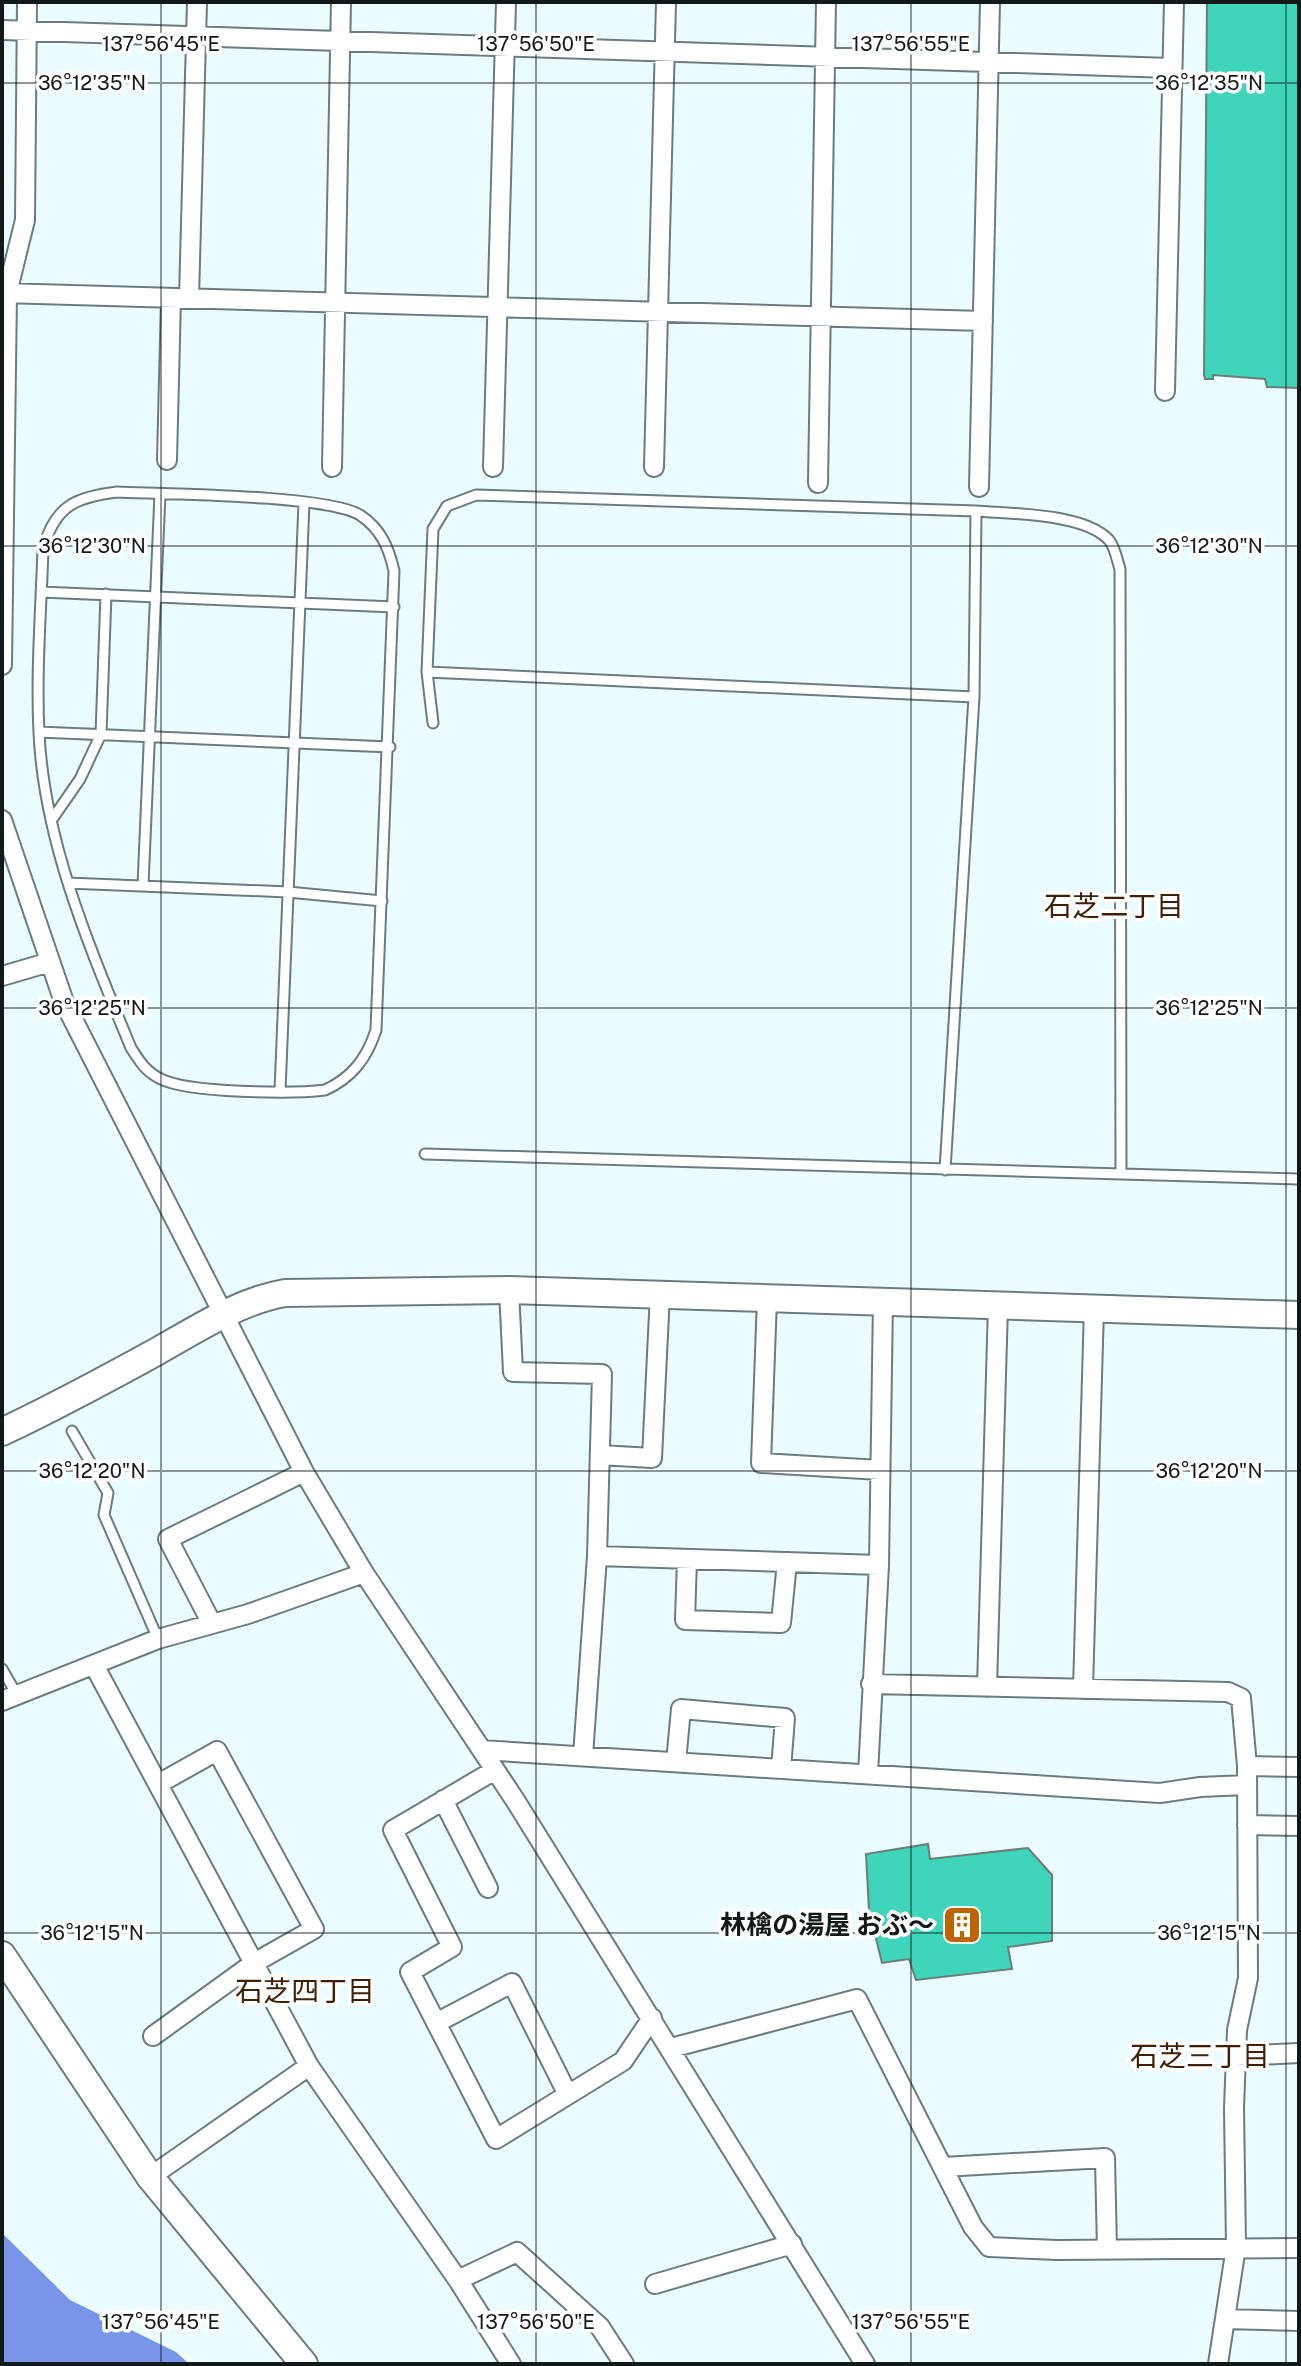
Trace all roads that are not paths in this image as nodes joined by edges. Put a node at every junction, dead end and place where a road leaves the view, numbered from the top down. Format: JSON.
{"nodes":[{"id":1,"x":27,"y":2,"type":"edge"},
{"id":2,"x":197,"y":2,"type":"edge"},
{"id":3,"x":341,"y":2,"type":"edge"},
{"id":4,"x":506,"y":2,"type":"edge"},
{"id":5,"x":666,"y":2,"type":"edge"},
{"id":6,"x":826,"y":2,"type":"edge"},
{"id":7,"x":990,"y":2,"type":"edge"},
{"id":8,"x":1174,"y":2,"type":"edge"},
{"id":9,"x":2,"y":30,"type":"edge"},
{"id":10,"x":26,"y":31,"type":"junction"},
{"id":11,"x":197,"y":36,"type":"junction"},
{"id":12,"x":340,"y":41,"type":"junction"},
{"id":13,"x":505,"y":46,"type":"junction"},
{"id":14,"x":664,"y":52,"type":"junction"},
{"id":15,"x":824,"y":57,"type":"junction"},
{"id":16,"x":989,"y":62,"type":"junction"},
{"id":17,"x":1171,"y":68,"type":"junction"},
{"id":18,"x":4,"y":293,"type":"edge"},
{"id":19,"x":180,"y":298,"type":"junction"},
{"id":20,"x":334,"y":303,"type":"junction"},
{"id":21,"x":495,"y":307,"type":"junction"},
{"id":22,"x":658,"y":312,"type":"junction"},
{"id":23,"x":823,"y":316,"type":"junction"},
{"id":24,"x":983,"y":321,"type":"junction"},
{"id":25,"x":1165,"y":391,"type":"dead end"},
{"id":26,"x":167,"y":460,"type":"dead end"},
{"id":27,"x":332,"y":467,"type":"dead end"},
{"id":28,"x":493,"y":467,"type":"dead end"},
{"id":29,"x":654,"y":467,"type":"dead end"},
{"id":30,"x":818,"y":483,"type":"dead end"},
{"id":31,"x":979,"y":487,"type":"dead end"},
{"id":32,"x":160,"y":494,"type":"junction"},
{"id":33,"x":304,"y":503,"type":"junction"},
{"id":34,"x":976,"y":511,"type":"junction"},
{"id":35,"x":3,"y":542,"type":"edge"},
{"id":36,"x":41,"y":592,"type":"junction"},
{"id":37,"x":106,"y":594,"type":"junction"},
{"id":38,"x":156,"y":597,"type":"junction"},
{"id":39,"x":300,"y":603,"type":"junction"},
{"id":40,"x":394,"y":607,"type":"junction"},
{"id":41,"x":2,"y":665,"type":"edge"},
{"id":42,"x":427,"y":672,"type":"junction"},
{"id":43,"x":974,"y":697,"type":"junction"},
{"id":44,"x":433,"y":723,"type":"dead end"},
{"id":45,"x":39,"y":732,"type":"junction"},
{"id":46,"x":101,"y":734,"type":"junction"},
{"id":47,"x":150,"y":736,"type":"junction"},
{"id":48,"x":294,"y":741,"type":"junction"},
{"id":49,"x":390,"y":747,"type":"junction"},
{"id":50,"x":53,"y":818,"type":"junction"},
{"id":51,"x":2,"y":820,"type":"edge"},
{"id":52,"x":68,"y":883,"type":"junction"},
{"id":53,"x":143,"y":885,"type":"junction"},
{"id":54,"x":288,"y":892,"type":"junction"},
{"id":55,"x":382,"y":901,"type":"junction"},
{"id":56,"x":50,"y":962,"type":"junction"},
{"id":57,"x":2,"y":976,"type":"edge"},
{"id":58,"x":280,"y":1091,"type":"junction"},
{"id":59,"x":425,"y":1154,"type":"dead end"},
{"id":60,"x":945,"y":1170,"type":"junction"},
{"id":61,"x":1121,"y":1174,"type":"junction"},
{"id":62,"x":1299,"y":1179,"type":"edge"},
{"id":63,"x":509,"y":1290,"type":"junction"},
{"id":64,"x":660,"y":1293,"type":"junction"},
{"id":65,"x":767,"y":1298,"type":"junction"},
{"id":66,"x":883,"y":1301,"type":"junction"},
{"id":67,"x":998,"y":1305,"type":"junction"},
{"id":68,"x":1094,"y":1308,"type":"junction"},
{"id":69,"x":223,"y":1315,"type":"junction"},
{"id":70,"x":1299,"y":1315,"type":"edge"},
{"id":71,"x":72,"y":1431,"type":"dead end"},
{"id":72,"x":2,"y":1432,"type":"edge"},
{"id":73,"x":600,"y":1455,"type":"junction"},
{"id":74,"x":880,"y":1470,"type":"junction"},
{"id":75,"x":304,"y":1472,"type":"junction"},
{"id":76,"x":597,"y":1556,"type":"junction"},
{"id":77,"x":687,"y":1559,"type":"junction"},
{"id":78,"x":787,"y":1562,"type":"junction"},
{"id":79,"x":879,"y":1565,"type":"junction"},
{"id":80,"x":364,"y":1573,"type":"junction"},
{"id":81,"x":212,"y":1624,"type":"junction"},
{"id":82,"x":158,"y":1639,"type":"junction"},
{"id":83,"x":94,"y":1665,"type":"junction"},
{"id":84,"x":2,"y":1669,"type":"edge"},
{"id":85,"x":871,"y":1684,"type":"junction"},
{"id":86,"x":987,"y":1687,"type":"junction"},
{"id":87,"x":1083,"y":1689,"type":"junction"},
{"id":88,"x":10,"y":1698,"type":"edge"},
{"id":89,"x":482,"y":1750,"type":"junction"},
{"id":90,"x":583,"y":1756,"type":"junction"},
{"id":91,"x":676,"y":1762,"type":"junction"},
{"id":92,"x":1299,"y":1767,"type":"edge"},
{"id":93,"x":781,"y":1769,"type":"junction"},
{"id":94,"x":495,"y":1770,"type":"junction"},
{"id":95,"x":868,"y":1774,"type":"junction"},
{"id":96,"x":1247,"y":1776,"type":"junction"},
{"id":97,"x":158,"y":1784,"type":"junction"},
{"id":98,"x":443,"y":1800,"type":"junction"},
{"id":99,"x":1247,"y":1825,"type":"junction"},
{"id":100,"x":1299,"y":1826,"type":"edge"},
{"id":101,"x":488,"y":1888,"type":"dead end"},
{"id":102,"x":2,"y":1955,"type":"edge"},
{"id":103,"x":254,"y":1963,"type":"junction"},
{"id":104,"x":652,"y":2018,"type":"junction"},
{"id":105,"x":436,"y":2023,"type":"junction"},
{"id":106,"x":153,"y":2036,"type":"dead end"},
{"id":107,"x":671,"y":2048,"type":"junction"},
{"id":108,"x":1299,"y":2053,"type":"edge"},
{"id":109,"x":1236,"y":2056,"type":"junction"},
{"id":110,"x":309,"y":2066,"type":"junction"},
{"id":111,"x":567,"y":2093,"type":"junction"},
{"id":112,"x":943,"y":2167,"type":"junction"},
{"id":113,"x":150,"y":2177,"type":"junction"},
{"id":114,"x":792,"y":2244,"type":"junction"},
{"id":115,"x":1236,"y":2247,"type":"junction"},
{"id":116,"x":1299,"y":2248,"type":"edge"},
{"id":117,"x":1107,"y":2250,"type":"junction"},
{"id":118,"x":458,"y":2280,"type":"junction"},
{"id":119,"x":655,"y":2284,"type":"dead end"},
{"id":120,"x":1225,"y":2319,"type":"junction"},
{"id":121,"x":1299,"y":2321,"type":"edge"},
{"id":122,"x":304,"y":2364,"type":"edge"},
{"id":123,"x":511,"y":2364,"type":"edge"},
{"id":124,"x":624,"y":2364,"type":"edge"},
{"id":125,"x":865,"y":2364,"type":"edge"},
{"id":126,"x":1218,"y":2364,"type":"edge"}],
"edges":[{"from":1,"to":10,"type":"street"},
{"from":2,"to":11,"type":"street"},
{"from":3,"to":12,"type":"street"},
{"from":4,"to":13,"type":"street"},
{"from":5,"to":14,"type":"street"},
{"from":6,"to":15,"type":"street"},
{"from":7,"to":16,"type":"street"},
{"from":8,"to":17,"type":"street"},
{"from":9,"to":10,"type":"street"},
{"from":10,"to":11,"type":"street"},
{"from":10,"to":18,"type":"street"},
{"from":11,"to":12,"type":"street"},
{"from":11,"to":19,"type":"street"},
{"from":12,"to":13,"type":"street"},
{"from":12,"to":20,"type":"street"},
{"from":13,"to":14,"type":"street"},
{"from":13,"to":21,"type":"street"},
{"from":14,"to":15,"type":"street"},
{"from":14,"to":22,"type":"street"},
{"from":15,"to":16,"type":"street"},
{"from":15,"to":23,"type":"street"},
{"from":16,"to":17,"type":"street"},
{"from":16,"to":24,"type":"street"},
{"from":17,"to":25,"type":"street"},
{"from":18,"to":19,"type":"street"},
{"from":18,"to":35,"type":"street"},
{"from":19,"to":20,"type":"street"},
{"from":19,"to":26,"type":"street"},
{"from":20,"to":21,"type":"street"},
{"from":20,"to":27,"type":"street"},
{"from":21,"to":22,"type":"street"},
{"from":21,"to":28,"type":"street"},
{"from":22,"to":23,"type":"street"},
{"from":22,"to":29,"type":"street"},
{"from":23,"to":24,"type":"street"},
{"from":23,"to":30,"type":"street"},
{"from":24,"to":31,"type":"street"},
{"from":32,"to":33,"type":"lane"},
{"from":32,"to":36,"type":"lane"},
{"from":32,"to":38,"type":"lane"},
{"from":33,"to":39,"type":"lane"},
{"from":33,"to":40,"type":"lane"},
{"from":34,"to":42,"type":"lane"},
{"from":34,"to":43,"type":"lane"},
{"from":34,"to":61,"type":"lane"},
{"from":35,"to":41,"type":"street"},
{"from":36,"to":37,"type":"lane"},
{"from":36,"to":45,"type":"lane"},
{"from":37,"to":38,"type":"lane"},
{"from":37,"to":46,"type":"lane"},
{"from":38,"to":39,"type":"lane"},
{"from":38,"to":47,"type":"lane"},
{"from":39,"to":40,"type":"lane"},
{"from":39,"to":48,"type":"lane"},
{"from":40,"to":49,"type":"lane"},
{"from":42,"to":43,"type":"lane"},
{"from":42,"to":44,"type":"lane"},
{"from":43,"to":60,"type":"lane"},
{"from":45,"to":46,"type":"lane"},
{"from":45,"to":50,"type":"lane"},
{"from":46,"to":47,"type":"lane"},
{"from":46,"to":50,"type":"lane"},
{"from":47,"to":48,"type":"lane"},
{"from":47,"to":53,"type":"lane"},
{"from":48,"to":49,"type":"lane"},
{"from":48,"to":54,"type":"lane"},
{"from":49,"to":55,"type":"lane"},
{"from":50,"to":52,"type":"lane"},
{"from":51,"to":56,"type":"street"},
{"from":52,"to":53,"type":"lane"},
{"from":52,"to":58,"type":"lane"},
{"from":53,"to":54,"type":"lane"},
{"from":54,"to":55,"type":"lane"},
{"from":54,"to":58,"type":"lane"},
{"from":55,"to":58,"type":"lane"},
{"from":56,"to":57,"type":"street"},
{"from":56,"to":69,"type":"street"},
{"from":59,"to":60,"type":"lane"},
{"from":60,"to":61,"type":"lane"},
{"from":61,"to":62,"type":"lane"},
{"from":63,"to":64,"type":"street"},
{"from":63,"to":69,"type":"street"},
{"from":63,"to":73,"type":"street"},
{"from":64,"to":65,"type":"street"},
{"from":64,"to":73,"type":"street"},
{"from":65,"to":66,"type":"street"},
{"from":65,"to":74,"type":"street"},
{"from":66,"to":67,"type":"street"},
{"from":66,"to":74,"type":"street"},
{"from":67,"to":68,"type":"street"},
{"from":67,"to":86,"type":"street"},
{"from":68,"to":70,"type":"street"},
{"from":68,"to":87,"type":"street"},
{"from":69,"to":72,"type":"street"},
{"from":69,"to":75,"type":"street"},
{"from":71,"to":82,"type":"lane"},
{"from":73,"to":76,"type":"street"},
{"from":74,"to":79,"type":"street"},
{"from":75,"to":80,"type":"street"},
{"from":75,"to":81,"type":"street"},
{"from":76,"to":77,"type":"street"},
{"from":76,"to":90,"type":"street"},
{"from":77,"to":78,"type":"street"},
{"from":77,"to":78,"type":"street"},
{"from":78,"to":79,"type":"street"},
{"from":79,"to":85,"type":"street"},
{"from":80,"to":81,"type":"street"},
{"from":80,"to":89,"type":"street"},
{"from":81,"to":82,"type":"street"},
{"from":82,"to":83,"type":"street"},
{"from":83,"to":88,"type":"street"},
{"from":83,"to":97,"type":"street"},
{"from":84,"to":88,"type":"lane"},
{"from":85,"to":86,"type":"street"},
{"from":85,"to":95,"type":"street"},
{"from":86,"to":87,"type":"street"},
{"from":87,"to":96,"type":"street"},
{"from":89,"to":90,"type":"street"},
{"from":89,"to":94,"type":"street"},
{"from":90,"to":91,"type":"street"},
{"from":91,"to":93,"type":"street"},
{"from":91,"to":93,"type":"street"},
{"from":92,"to":96,"type":"street"},
{"from":93,"to":95,"type":"street"},
{"from":94,"to":98,"type":"street"},
{"from":94,"to":104,"type":"street"},
{"from":95,"to":96,"type":"street"},
{"from":96,"to":99,"type":"street"},
{"from":97,"to":103,"type":"street"},
{"from":97,"to":103,"type":"street"},
{"from":98,"to":101,"type":"street"},
{"from":98,"to":105,"type":"street"},
{"from":99,"to":100,"type":"street"},
{"from":99,"to":109,"type":"street"},
{"from":102,"to":113,"type":"street"},
{"from":103,"to":106,"type":"street"},
{"from":103,"to":110,"type":"street"},
{"from":104,"to":107,"type":"street"},
{"from":104,"to":111,"type":"street"},
{"from":105,"to":111,"type":"street"},
{"from":105,"to":111,"type":"street"},
{"from":107,"to":112,"type":"street"},
{"from":107,"to":114,"type":"street"},
{"from":108,"to":109,"type":"street"},
{"from":109,"to":115,"type":"street"},
{"from":110,"to":113,"type":"street"},
{"from":110,"to":118,"type":"street"},
{"from":112,"to":117,"type":"street"},
{"from":112,"to":117,"type":"street"},
{"from":113,"to":122,"type":"street"},
{"from":114,"to":119,"type":"street"},
{"from":114,"to":125,"type":"street"},
{"from":115,"to":116,"type":"street"},
{"from":115,"to":117,"type":"street"},
{"from":115,"to":120,"type":"street"},
{"from":118,"to":123,"type":"street"},
{"from":118,"to":124,"type":"street"},
{"from":120,"to":121,"type":"street"},
{"from":120,"to":126,"type":"street"}]}
